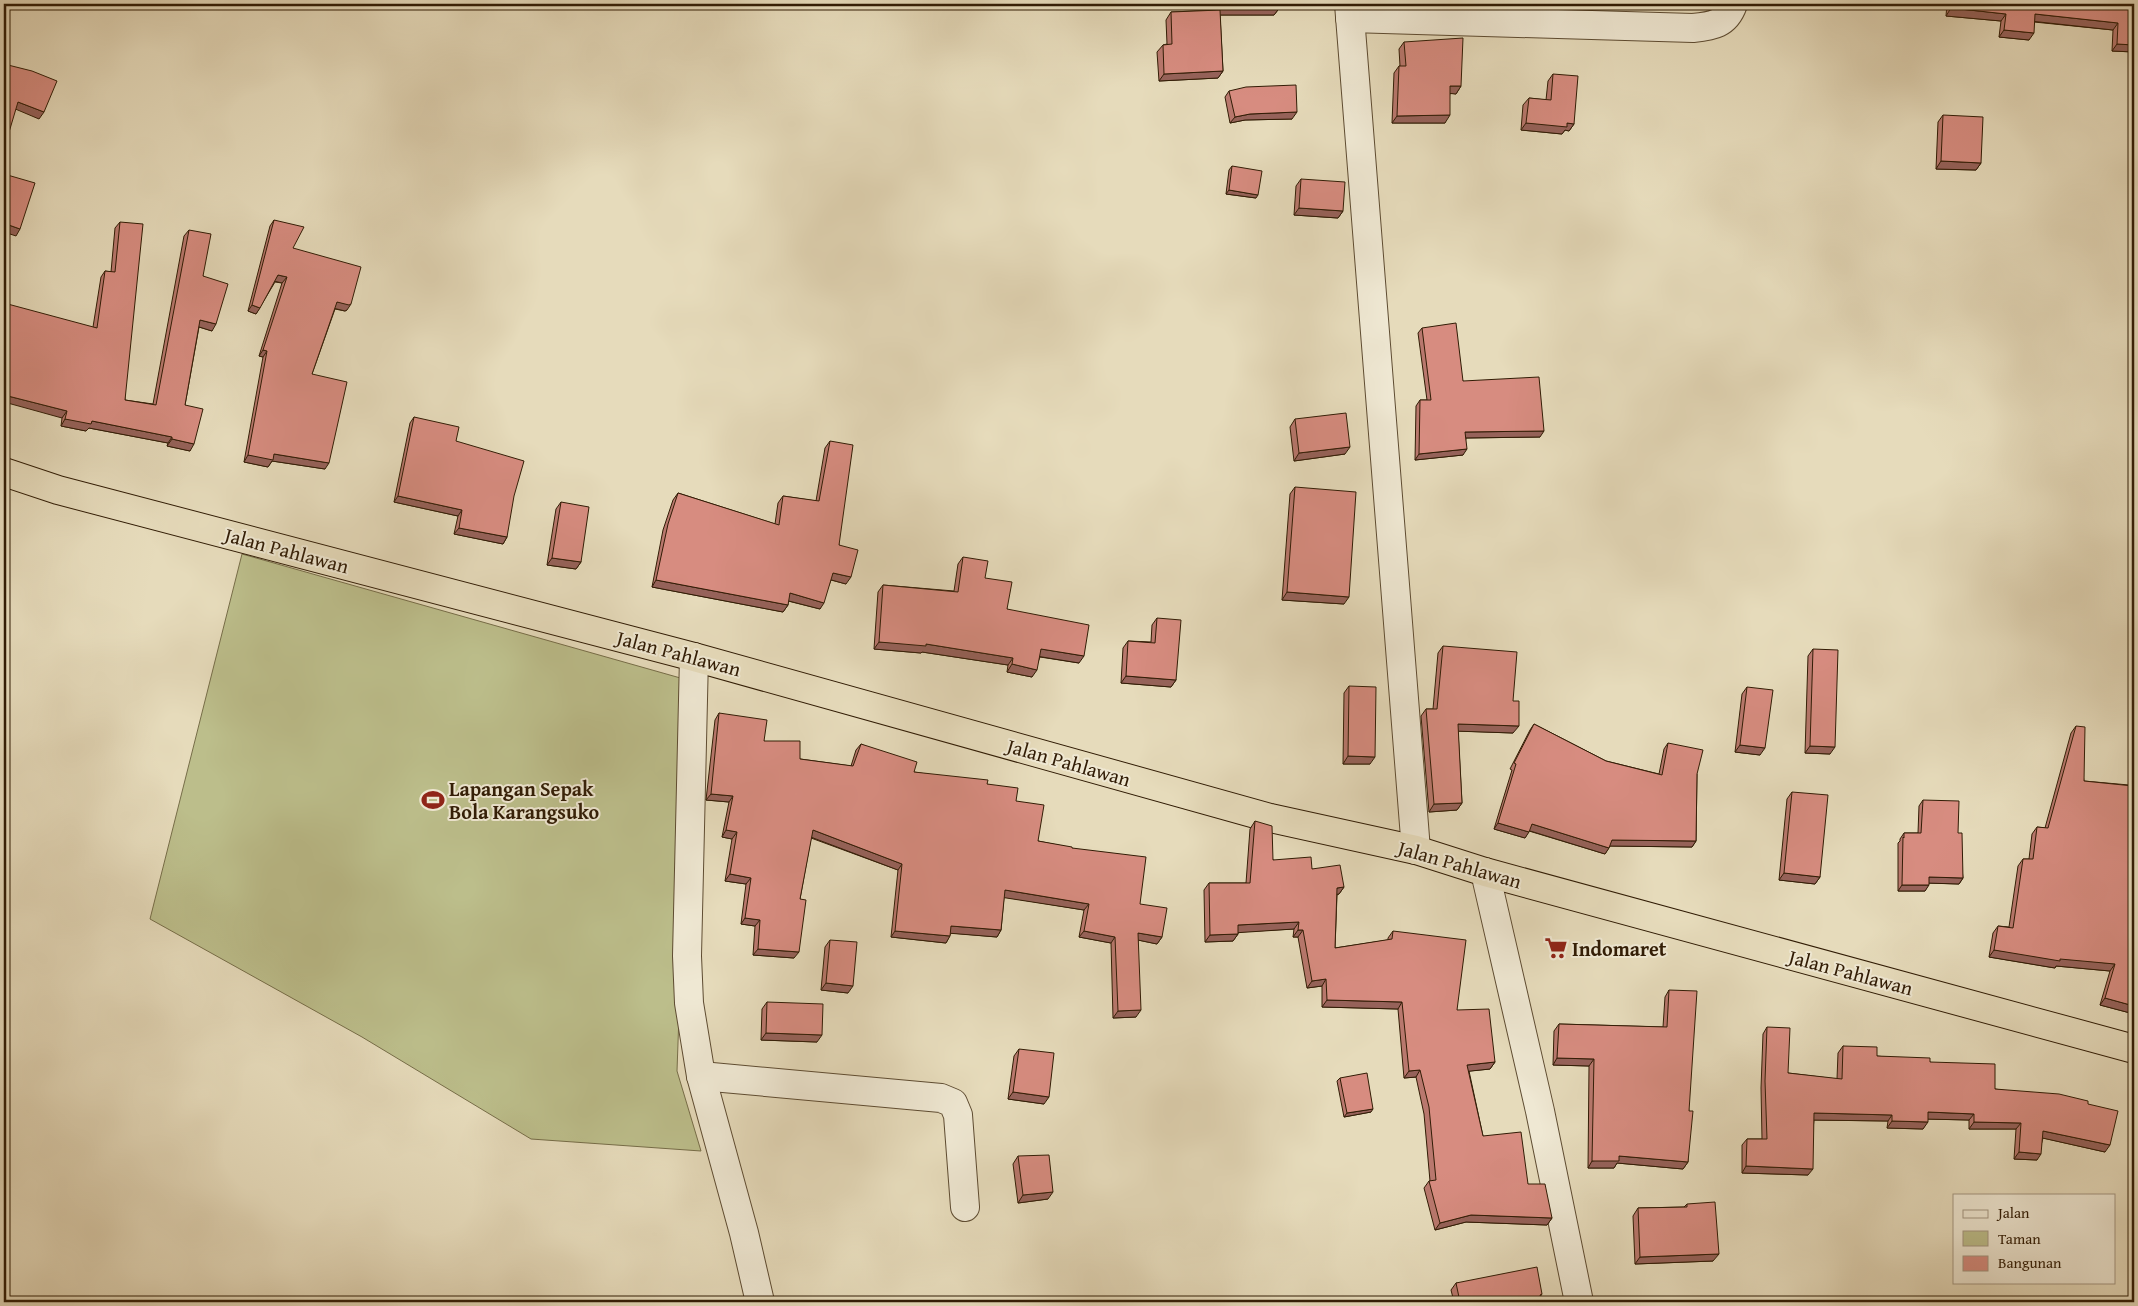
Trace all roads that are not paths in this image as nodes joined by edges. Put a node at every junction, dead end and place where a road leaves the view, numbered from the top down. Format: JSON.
{"nodes":[{"id":1,"x":1733,"y":4,"type":"edge"},
{"id":2,"x":1349,"y":11,"type":"edge"},
{"id":3,"x":4,"y":472,"type":"edge"},
{"id":4,"x":694,"y":657,"type":"junction"},
{"id":5,"x":1416,"y":850,"type":"junction"},
{"id":6,"x":1485,"y":872,"type":"junction"},
{"id":7,"x":2134,"y":1049,"type":"edge"},
{"id":8,"x":701,"y":1076,"type":"junction"},
{"id":9,"x":965,"y":1207,"type":"dead end"},
{"id":10,"x":760,"y":1302,"type":"edge"},
{"id":11,"x":1579,"y":1302,"type":"edge"}],
"edges":[{"from":1,"to":2,"type":"street"},
{"from":2,"to":5,"type":"street"},
{"from":3,"to":4,"type":"highway","name":"Jalan Pahlawan"},
{"from":4,"to":5,"type":"highway","name":"Jalan Pahlawan"},
{"from":4,"to":8,"type":"street"},
{"from":5,"to":6,"type":"highway","name":"Jalan Pahlawan"},
{"from":6,"to":7,"type":"highway","name":"Jalan Pahlawan"},
{"from":6,"to":11,"type":"street"},
{"from":8,"to":9,"type":"street"},
{"from":8,"to":10,"type":"street"}]}
